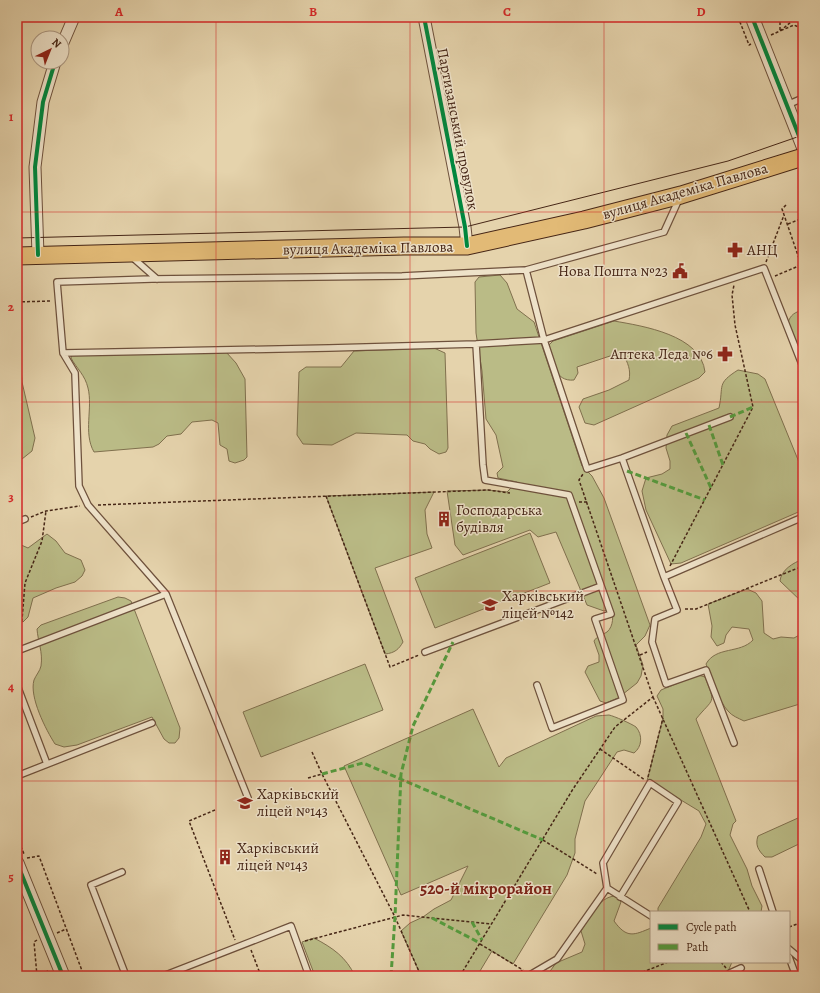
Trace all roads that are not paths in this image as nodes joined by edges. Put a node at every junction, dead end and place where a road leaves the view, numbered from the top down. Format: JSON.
{"nodes":[{"id":1,"x":74,"y":17,"type":"edge"},
{"id":2,"x":424,"y":17,"type":"edge"},
{"id":3,"x":752,"y":17,"type":"edge"},
{"id":4,"x":68,"y":30,"type":"edge"},
{"id":5,"x":53,"y":70,"type":"edge"},
{"id":6,"x":803,"y":98,"type":"edge"},
{"id":7,"x":787,"y":105,"type":"junction"},
{"id":8,"x":803,"y":146,"type":"edge"},
{"id":9,"x":803,"y":157,"type":"edge"},
{"id":10,"x":681,"y":195,"type":"junction"},
{"id":11,"x":467,"y":246,"type":"junction"},
{"id":12,"x":128,"y":253,"type":"junction"},
{"id":13,"x":38,"y":255,"type":"junction"},
{"id":14,"x":17,"y":256,"type":"edge"},
{"id":15,"x":526,"y":270,"type":"junction"},
{"id":16,"x":157,"y":278,"type":"junction"},
{"id":17,"x":544,"y":340,"type":"junction"},
{"id":18,"x":476,"y":344,"type":"junction"},
{"id":19,"x":63,"y":353,"type":"junction"},
{"id":20,"x":803,"y":367,"type":"edge"},
{"id":21,"x":730,"y":417,"type":"dead end"},
{"id":22,"x":622,"y":458,"type":"junction"},
{"id":23,"x":803,"y":517,"type":"edge"},
{"id":24,"x":24,"y":519,"type":"road end"},
{"id":25,"x":17,"y":522,"type":"edge"},
{"id":26,"x":664,"y":577,"type":"junction"},
{"id":27,"x":600,"y":586,"type":"junction"},
{"id":28,"x":166,"y":594,"type":"junction"},
{"id":29,"x":17,"y":651,"type":"edge"},
{"id":30,"x":425,"y":652,"type":"road end"},
{"id":31,"x":17,"y":685,"type":"edge"},
{"id":32,"x":537,"y":685,"type":"dead end"},
{"id":33,"x":152,"y":723,"type":"dead end"},
{"id":34,"x":734,"y":743,"type":"dead end"},
{"id":35,"x":47,"y":764,"type":"junction"},
{"id":36,"x":17,"y":776,"type":"edge"},
{"id":37,"x":248,"y":798,"type":"dead end"},
{"id":38,"x":21,"y":860,"type":"edge"},
{"id":39,"x":759,"y":869,"type":"dead end"},
{"id":40,"x":122,"y":872,"type":"dead end"},
{"id":41,"x":607,"y":888,"type":"junction"},
{"id":42,"x":620,"y":897,"type":"junction"},
{"id":43,"x":773,"y":911,"type":"edge"},
{"id":44,"x":650,"y":915,"type":"edge"},
{"id":45,"x":790,"y":950,"type":"edge"},
{"id":46,"x":790,"y":960,"type":"edge"},
{"id":47,"x":803,"y":961,"type":"edge"},
{"id":48,"x":741,"y":968,"type":"dead end"},
{"id":49,"x":529,"y":975,"type":"edge"},
{"id":50,"x":63,"y":976,"type":"edge"},
{"id":51,"x":126,"y":976,"type":"edge"},
{"id":52,"x":163,"y":976,"type":"edge"},
{"id":53,"x":309,"y":976,"type":"edge"},
{"id":54,"x":731,"y":976,"type":"edge"},
{"id":55,"x":796,"y":976,"type":"edge"}],
"edges":[{"from":1,"to":4,"type":"street"},
{"from":2,"to":11,"type":"street","name":"Партизанський провулок"},
{"from":3,"to":7,"type":"street"},
{"from":5,"to":13,"type":"street"},
{"from":6,"to":7,"type":"lane"},
{"from":7,"to":8,"type":"street"},
{"from":9,"to":10,"type":"main road","name":"вулиця Академіка Павлова"},
{"from":10,"to":11,"type":"main road","name":"вулиця Академіка Павлова"},
{"from":10,"to":15,"type":"lane"},
{"from":11,"to":12,"type":"main road","name":"вулиця Академіка Павлова"},
{"from":12,"to":13,"type":"main road","name":"вулиця Академіка Павлова"},
{"from":12,"to":16,"type":"lane"},
{"from":13,"to":14,"type":"main road","name":"вулиця Академіка Павлова"},
{"from":15,"to":16,"type":"lane"},
{"from":15,"to":17,"type":"lane"},
{"from":16,"to":19,"type":"lane"},
{"from":17,"to":18,"type":"lane"},
{"from":17,"to":20,"type":"lane"},
{"from":17,"to":22,"type":"lane"},
{"from":18,"to":19,"type":"lane"},
{"from":18,"to":27,"type":"lane"},
{"from":19,"to":28,"type":"lane"},
{"from":21,"to":22,"type":"lane"},
{"from":22,"to":26,"type":"lane"},
{"from":23,"to":26,"type":"lane"},
{"from":24,"to":25,"type":"lane"},
{"from":26,"to":34,"type":"lane"},
{"from":27,"to":30,"type":"lane"},
{"from":27,"to":32,"type":"lane"},
{"from":28,"to":29,"type":"lane"},
{"from":28,"to":37,"type":"lane"},
{"from":31,"to":35,"type":"lane"},
{"from":33,"to":35,"type":"lane"},
{"from":35,"to":36,"type":"lane"},
{"from":38,"to":50,"type":"street"},
{"from":39,"to":43,"type":"lane"},
{"from":40,"to":51,"type":"lane"},
{"from":41,"to":42,"type":"lane"},
{"from":41,"to":42,"type":"lane"},
{"from":41,"to":49,"type":"lane"},
{"from":42,"to":44,"type":"lane"},
{"from":45,"to":47,"type":"lane"},
{"from":46,"to":55,"type":"lane"},
{"from":48,"to":54,"type":"lane"},
{"from":52,"to":53,"type":"lane"}]}
